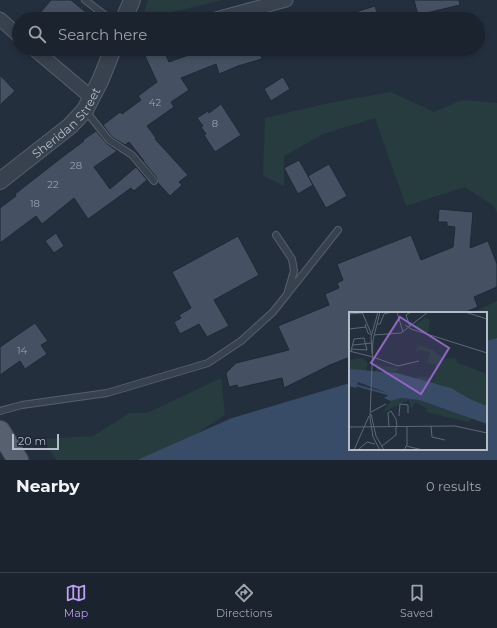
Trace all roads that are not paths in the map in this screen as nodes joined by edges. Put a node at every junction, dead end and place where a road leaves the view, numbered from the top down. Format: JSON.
{"nodes":[{"id":1,"x":85,"y":0,"type":"edge"},
{"id":2,"x":132,"y":0,"type":"edge"},
{"id":3,"x":286,"y":0,"type":"edge"},
{"id":4,"x":101,"y":12,"type":"edge"},
{"id":5,"x":127,"y":12,"type":"edge"},
{"id":6,"x":242,"y":12,"type":"edge"},
{"id":7,"x":0,"y":19,"type":"edge"},
{"id":8,"x":12,"y":30,"type":"edge"},
{"id":9,"x":41,"y":56,"type":"edge"},
{"id":10,"x":110,"y":56,"type":"edge"},
{"id":11,"x":88,"y":104,"type":"junction"},
{"id":12,"x":154,"y":181,"type":"dead end"},
{"id":13,"x":0,"y":182,"type":"edge"},
{"id":14,"x":338,"y":230,"type":"dead end"},
{"id":15,"x":276,"y":235,"type":"dead end"},
{"id":16,"x":288,"y":294,"type":"junction"},
{"id":17,"x":0,"y":411,"type":"edge"},
{"id":18,"x":0,"y":431,"type":"edge"},
{"id":19,"x":18,"y":460,"type":"edge"}],
"edges":[{"from":1,"to":4,"type":"lane"},
{"from":2,"to":5,"type":"street"},
{"from":3,"to":6,"type":"street"},
{"from":7,"to":8,"type":"street"},
{"from":9,"to":11,"type":"street"},
{"from":10,"to":11,"type":"street","name":"Sheridan Street"},
{"from":11,"to":12,"type":"lane"},
{"from":11,"to":13,"type":"street","name":"Sheridan Street"},
{"from":14,"to":16,"type":"lane"},
{"from":15,"to":16,"type":"lane"},
{"from":16,"to":17,"type":"lane"},
{"from":18,"to":19,"type":"main road"}]}
